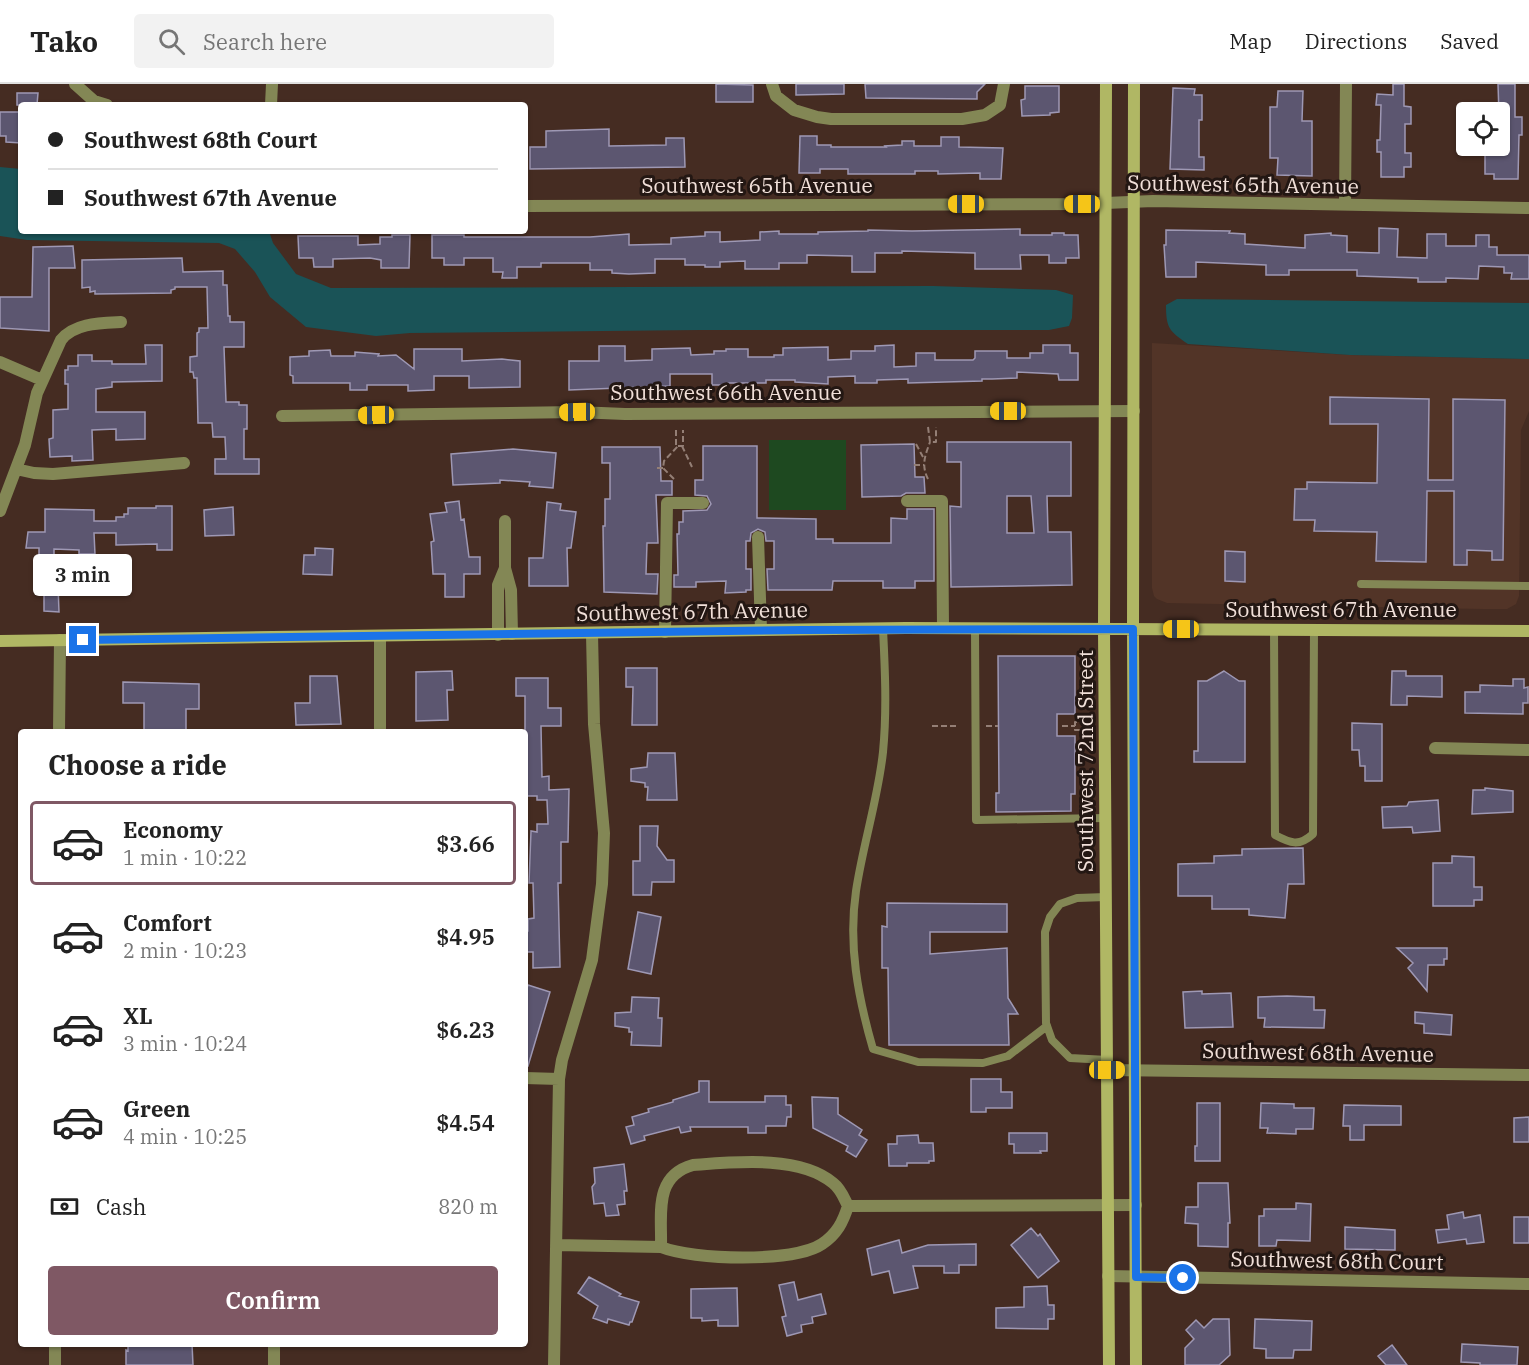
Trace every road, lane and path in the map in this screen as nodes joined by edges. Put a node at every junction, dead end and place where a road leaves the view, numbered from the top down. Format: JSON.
{"nodes":[{"id":1,"x":75,"y":84,"type":"edge"},
{"id":2,"x":272,"y":84,"type":"edge"},
{"id":3,"x":772,"y":84,"type":"edge"},
{"id":4,"x":1004,"y":84,"type":"edge"},
{"id":5,"x":1106,"y":84,"type":"edge"},
{"id":6,"x":1134,"y":84,"type":"edge"},
{"id":7,"x":1346,"y":84,"type":"edge"},
{"id":8,"x":97,"y":102,"type":"edge"},
{"id":9,"x":272,"y":102,"type":"edge"},
{"id":10,"x":1134,"y":202,"type":"junction"},
{"id":11,"x":1105,"y":203,"type":"junction"},
{"id":12,"x":1345,"y":205,"type":"junction"},
{"id":13,"x":528,"y":206,"type":"edge"},
{"id":14,"x":1529,"y":208,"type":"edge"},
{"id":15,"x":121,"y":322,"type":"dead end"},
{"id":16,"x":0,"y":362,"type":"edge"},
{"id":17,"x":42,"y":380,"type":"junction"},
{"id":18,"x":1107,"y":410,"type":"junction"},
{"id":19,"x":1134,"y":411,"type":"junction"},
{"id":20,"x":282,"y":416,"type":"dead end"},
{"id":21,"x":928,"y":427,"type":"dead end"},
{"id":22,"x":936,"y":427,"type":"dead end"},
{"id":23,"x":676,"y":430,"type":"dead end"},
{"id":24,"x":684,"y":430,"type":"dead end"},
{"id":25,"x":930,"y":442,"type":"junction"},
{"id":26,"x":916,"y":444,"type":"dead end"},
{"id":27,"x":678,"y":446,"type":"junction"},
{"id":28,"x":682,"y":446,"type":"junction"},
{"id":29,"x":924,"y":459,"type":"junction"},
{"id":30,"x":184,"y":463,"type":"dead end"},
{"id":31,"x":914,"y":465,"type":"dead end"},
{"id":32,"x":924,"y":465,"type":"junction"},
{"id":33,"x":692,"y":467,"type":"dead end"},
{"id":34,"x":657,"y":468,"type":"dead end"},
{"id":35,"x":663,"y":468,"type":"junction"},
{"id":36,"x":16,"y":469,"type":"junction"},
{"id":37,"x":674,"y":479,"type":"dead end"},
{"id":38,"x":928,"y":479,"type":"dead end"},
{"id":39,"x":907,"y":501,"type":"dead end"},
{"id":40,"x":703,"y":503,"type":"dead end"},
{"id":41,"x":0,"y":511,"type":"edge"},
{"id":42,"x":505,"y":520,"type":"dead end"},
{"id":43,"x":758,"y":537,"type":"dead end"},
{"id":44,"x":505,"y":568,"type":"junction"},
{"id":45,"x":1361,"y":584,"type":"dead end"},
{"id":46,"x":1529,"y":586,"type":"edge"},
{"id":47,"x":943,"y":628,"type":"junction"},
{"id":48,"x":883,"y":629,"type":"junction"},
{"id":49,"x":975,"y":629,"type":"junction"},
{"id":50,"x":1104,"y":629,"type":"junction"},
{"id":51,"x":1133,"y":629,"type":"junction"},
{"id":52,"x":1274,"y":629,"type":"junction"},
{"id":53,"x":1314,"y":629,"type":"junction"},
{"id":54,"x":761,"y":630,"type":"junction"},
{"id":55,"x":1529,"y":631,"type":"edge"},
{"id":56,"x":665,"y":632,"type":"junction"},
{"id":57,"x":512,"y":634,"type":"junction"},
{"id":58,"x":592,"y":634,"type":"junction"},
{"id":59,"x":498,"y":635,"type":"junction"},
{"id":60,"x":380,"y":636,"type":"junction"},
{"id":61,"x":60,"y":640,"type":"junction"},
{"id":62,"x":0,"y":641,"type":"edge"},
{"id":63,"x":1089,"y":722,"type":"dead end"},
{"id":64,"x":932,"y":726,"type":"dead end"},
{"id":65,"x":957,"y":726,"type":"dead end"},
{"id":66,"x":983,"y":726,"type":"dead end"},
{"id":67,"x":998,"y":726,"type":"dead end"},
{"id":68,"x":1062,"y":726,"type":"dead end"},
{"id":69,"x":1075,"y":726,"type":"junction"},
{"id":70,"x":59,"y":729,"type":"edge"},
{"id":71,"x":380,"y":729,"type":"edge"},
{"id":72,"x":1089,"y":730,"type":"dead end"},
{"id":73,"x":1435,"y":748,"type":"dead end"},
{"id":74,"x":1529,"y":750,"type":"edge"},
{"id":75,"x":1106,"y":818,"type":"junction"},
{"id":76,"x":1107,"y":897,"type":"junction"},
{"id":77,"x":1047,"y":1026,"type":"junction"},
{"id":78,"x":1107,"y":1065,"type":"junction"},
{"id":79,"x":1135,"y":1070,"type":"junction"},
{"id":80,"x":1529,"y":1075,"type":"edge"},
{"id":81,"x":528,"y":1078,"type":"edge"},
{"id":82,"x":559,"y":1079,"type":"junction"},
{"id":83,"x":1108,"y":1205,"type":"junction"},
{"id":84,"x":1136,"y":1205,"type":"junction"},
{"id":85,"x":848,"y":1206,"type":"junction"},
{"id":86,"x":556,"y":1245,"type":"junction"},
{"id":87,"x":661,"y":1248,"type":"junction"},
{"id":88,"x":1108,"y":1276,"type":"junction"},
{"id":89,"x":1136,"y":1277,"type":"junction"},
{"id":90,"x":1529,"y":1284,"type":"edge"},
{"id":91,"x":55,"y":1347,"type":"edge"},
{"id":92,"x":274,"y":1347,"type":"edge"},
{"id":93,"x":55,"y":1365,"type":"edge"},
{"id":94,"x":274,"y":1365,"type":"edge"},
{"id":95,"x":554,"y":1365,"type":"edge"},
{"id":96,"x":1109,"y":1365,"type":"edge"},
{"id":97,"x":1136,"y":1365,"type":"edge"}],
"edges":[{"from":1,"to":8,"type":"street"},
{"from":2,"to":9,"type":"street"},
{"from":3,"to":4,"type":"street"},
{"from":5,"to":11,"type":"main road","name":"Southwest 72nd Street"},
{"from":6,"to":10,"type":"main road"},
{"from":7,"to":12,"type":"street"},
{"from":10,"to":11,"type":"street","name":"Southwest 65th Avenue"},
{"from":10,"to":12,"type":"street","name":"Southwest 65th Avenue"},
{"from":10,"to":19,"type":"main road"},
{"from":11,"to":13,"type":"street","name":"Southwest 65th Avenue"},
{"from":11,"to":18,"type":"main road","name":"Southwest 72nd Street"},
{"from":12,"to":14,"type":"street","name":"Southwest 65th Avenue"},
{"from":15,"to":17,"type":"street"},
{"from":16,"to":17,"type":"street"},
{"from":17,"to":36,"type":"street"},
{"from":18,"to":19,"type":"street","name":"Southwest 66th Avenue"},
{"from":18,"to":20,"type":"street","name":"Southwest 66th Avenue"},
{"from":18,"to":50,"type":"main road","name":"Southwest 72nd Street"},
{"from":19,"to":51,"type":"main road"},
{"from":21,"to":25,"type":"path"},
{"from":22,"to":25,"type":"path"},
{"from":23,"to":27,"type":"path"},
{"from":24,"to":28,"type":"path"},
{"from":25,"to":29,"type":"path"},
{"from":26,"to":29,"type":"path"},
{"from":27,"to":28,"type":"path"},
{"from":27,"to":35,"type":"path"},
{"from":28,"to":33,"type":"path"},
{"from":29,"to":32,"type":"path"},
{"from":30,"to":36,"type":"street"},
{"from":31,"to":32,"type":"path"},
{"from":32,"to":38,"type":"path"},
{"from":34,"to":35,"type":"path"},
{"from":35,"to":37,"type":"path"},
{"from":36,"to":41,"type":"street"},
{"from":39,"to":47,"type":"street"},
{"from":40,"to":56,"type":"street"},
{"from":42,"to":44,"type":"street"},
{"from":43,"to":54,"type":"street"},
{"from":44,"to":57,"type":"street"},
{"from":44,"to":59,"type":"street"},
{"from":45,"to":46,"type":"lane"},
{"from":47,"to":48,"type":"main road","name":"Southwest 67th Avenue"},
{"from":47,"to":49,"type":"main road","name":"Southwest 67th Avenue"},
{"from":48,"to":54,"type":"main road","name":"Southwest 67th Avenue"},
{"from":48,"to":77,"type":"lane"},
{"from":49,"to":50,"type":"main road","name":"Southwest 67th Avenue"},
{"from":49,"to":75,"type":"lane"},
{"from":50,"to":51,"type":"main road","name":"Southwest 67th Avenue"},
{"from":50,"to":75,"type":"main road","name":"Southwest 72nd Street"},
{"from":51,"to":52,"type":"main road","name":"Southwest 67th Avenue"},
{"from":51,"to":79,"type":"main road"},
{"from":52,"to":53,"type":"main road","name":"Southwest 67th Avenue"},
{"from":52,"to":53,"type":"lane"},
{"from":53,"to":55,"type":"main road","name":"Southwest 67th Avenue"},
{"from":54,"to":56,"type":"main road","name":"Southwest 67th Avenue"},
{"from":56,"to":58,"type":"main road","name":"Southwest 67th Avenue"},
{"from":57,"to":58,"type":"main road","name":"Southwest 67th Avenue"},
{"from":57,"to":59,"type":"main road","name":"Southwest 67th Avenue"},
{"from":58,"to":82,"type":"street"},
{"from":59,"to":60,"type":"main road","name":"Southwest 67th Avenue"},
{"from":60,"to":61,"type":"main road","name":"Southwest 67th Avenue"},
{"from":60,"to":71,"type":"street"},
{"from":61,"to":62,"type":"main road","name":"Southwest 67th Avenue"},
{"from":61,"to":70,"type":"street"},
{"from":63,"to":69,"type":"path"},
{"from":64,"to":65,"type":"path"},
{"from":66,"to":67,"type":"path"},
{"from":68,"to":69,"type":"path"},
{"from":69,"to":72,"type":"path"},
{"from":73,"to":74,"type":"street"},
{"from":75,"to":76,"type":"main road","name":"Southwest 72nd Street"},
{"from":76,"to":77,"type":"lane"},
{"from":76,"to":78,"type":"main road","name":"Southwest 72nd Street"},
{"from":77,"to":78,"type":"lane"},
{"from":78,"to":79,"type":"street","name":"Southwest 68th Avenue"},
{"from":78,"to":83,"type":"main road","name":"Southwest 72nd Street"},
{"from":79,"to":80,"type":"street","name":"Southwest 68th Avenue"},
{"from":79,"to":84,"type":"main road"},
{"from":81,"to":82,"type":"street"},
{"from":82,"to":86,"type":"street"},
{"from":83,"to":84,"type":"street"},
{"from":83,"to":85,"type":"street"},
{"from":83,"to":88,"type":"main road","name":"Southwest 72nd Street"},
{"from":84,"to":89,"type":"main road"},
{"from":85,"to":87,"type":"street"},
{"from":85,"to":87,"type":"street"},
{"from":86,"to":87,"type":"street"},
{"from":86,"to":95,"type":"street"},
{"from":88,"to":89,"type":"street","name":"Southwest 68th Court"},
{"from":88,"to":96,"type":"main road","name":"Southwest 72nd Street"},
{"from":89,"to":90,"type":"street","name":"Southwest 68th Court"},
{"from":89,"to":97,"type":"main road"},
{"from":91,"to":93,"type":"street"},
{"from":92,"to":94,"type":"street"}]}
